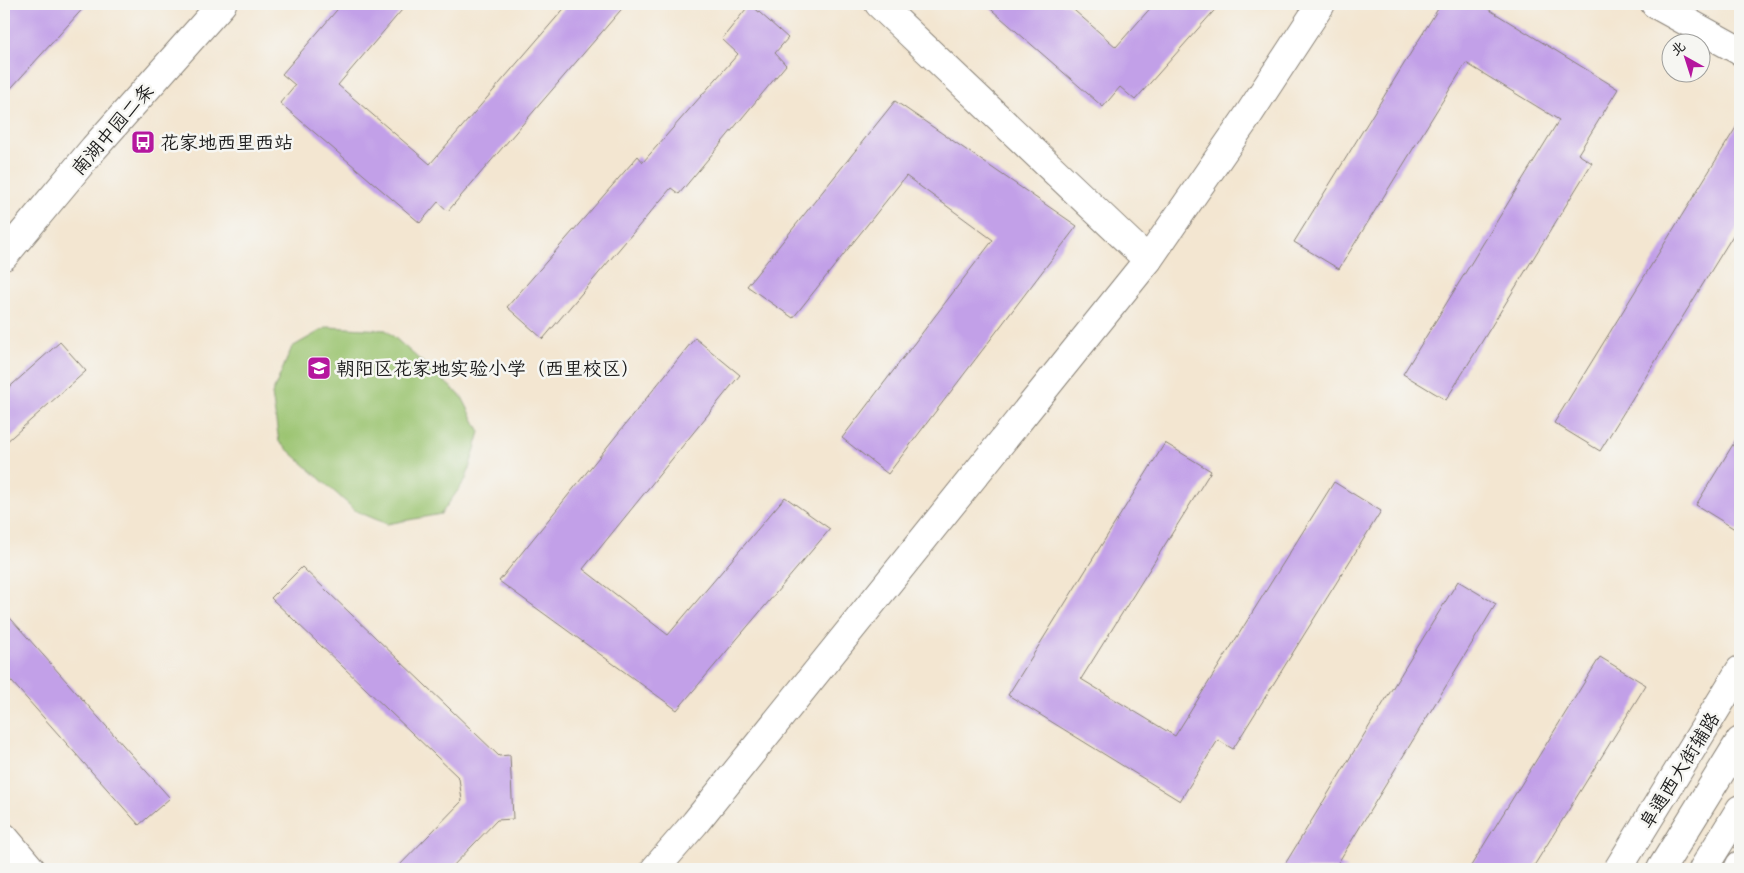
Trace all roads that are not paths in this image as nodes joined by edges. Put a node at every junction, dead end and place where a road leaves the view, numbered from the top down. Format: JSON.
{"nodes":[{"id":1,"x":222,"y":4,"type":"edge"},
{"id":2,"x":879,"y":4,"type":"edge"},
{"id":3,"x":1321,"y":4,"type":"edge"},
{"id":4,"x":1654,"y":4,"type":"edge"},
{"id":5,"x":1740,"y":51,"type":"edge"},
{"id":6,"x":4,"y":256,"type":"edge"},
{"id":7,"x":1148,"y":260,"type":"junction"},
{"id":8,"x":1740,"y":670,"type":"edge"},
{"id":9,"x":1740,"y":740,"type":"edge"},
{"id":10,"x":1740,"y":809,"type":"edge"},
{"id":11,"x":4,"y":836,"type":"edge"},
{"id":12,"x":1740,"y":865,"type":"edge"},
{"id":13,"x":31,"y":869,"type":"edge"},
{"id":14,"x":655,"y":869,"type":"edge"},
{"id":15,"x":1618,"y":869,"type":"edge"},
{"id":16,"x":1661,"y":869,"type":"edge"},
{"id":17,"x":1703,"y":869,"type":"edge"},
{"id":18,"x":1738,"y":869,"type":"edge"}],
"edges":[{"from":1,"to":6,"type":"street","name":"南湖中园二条"},
{"from":2,"to":7,"type":"street"},
{"from":3,"to":7,"type":"street"},
{"from":4,"to":5,"type":"street"},
{"from":7,"to":14,"type":"street"},
{"from":8,"to":15,"type":"street","name":"阜通西大街辅路"},
{"from":9,"to":16,"type":"street"},
{"from":10,"to":17,"type":"street"},
{"from":11,"to":13,"type":"street"},
{"from":12,"to":18,"type":"street"}]}
